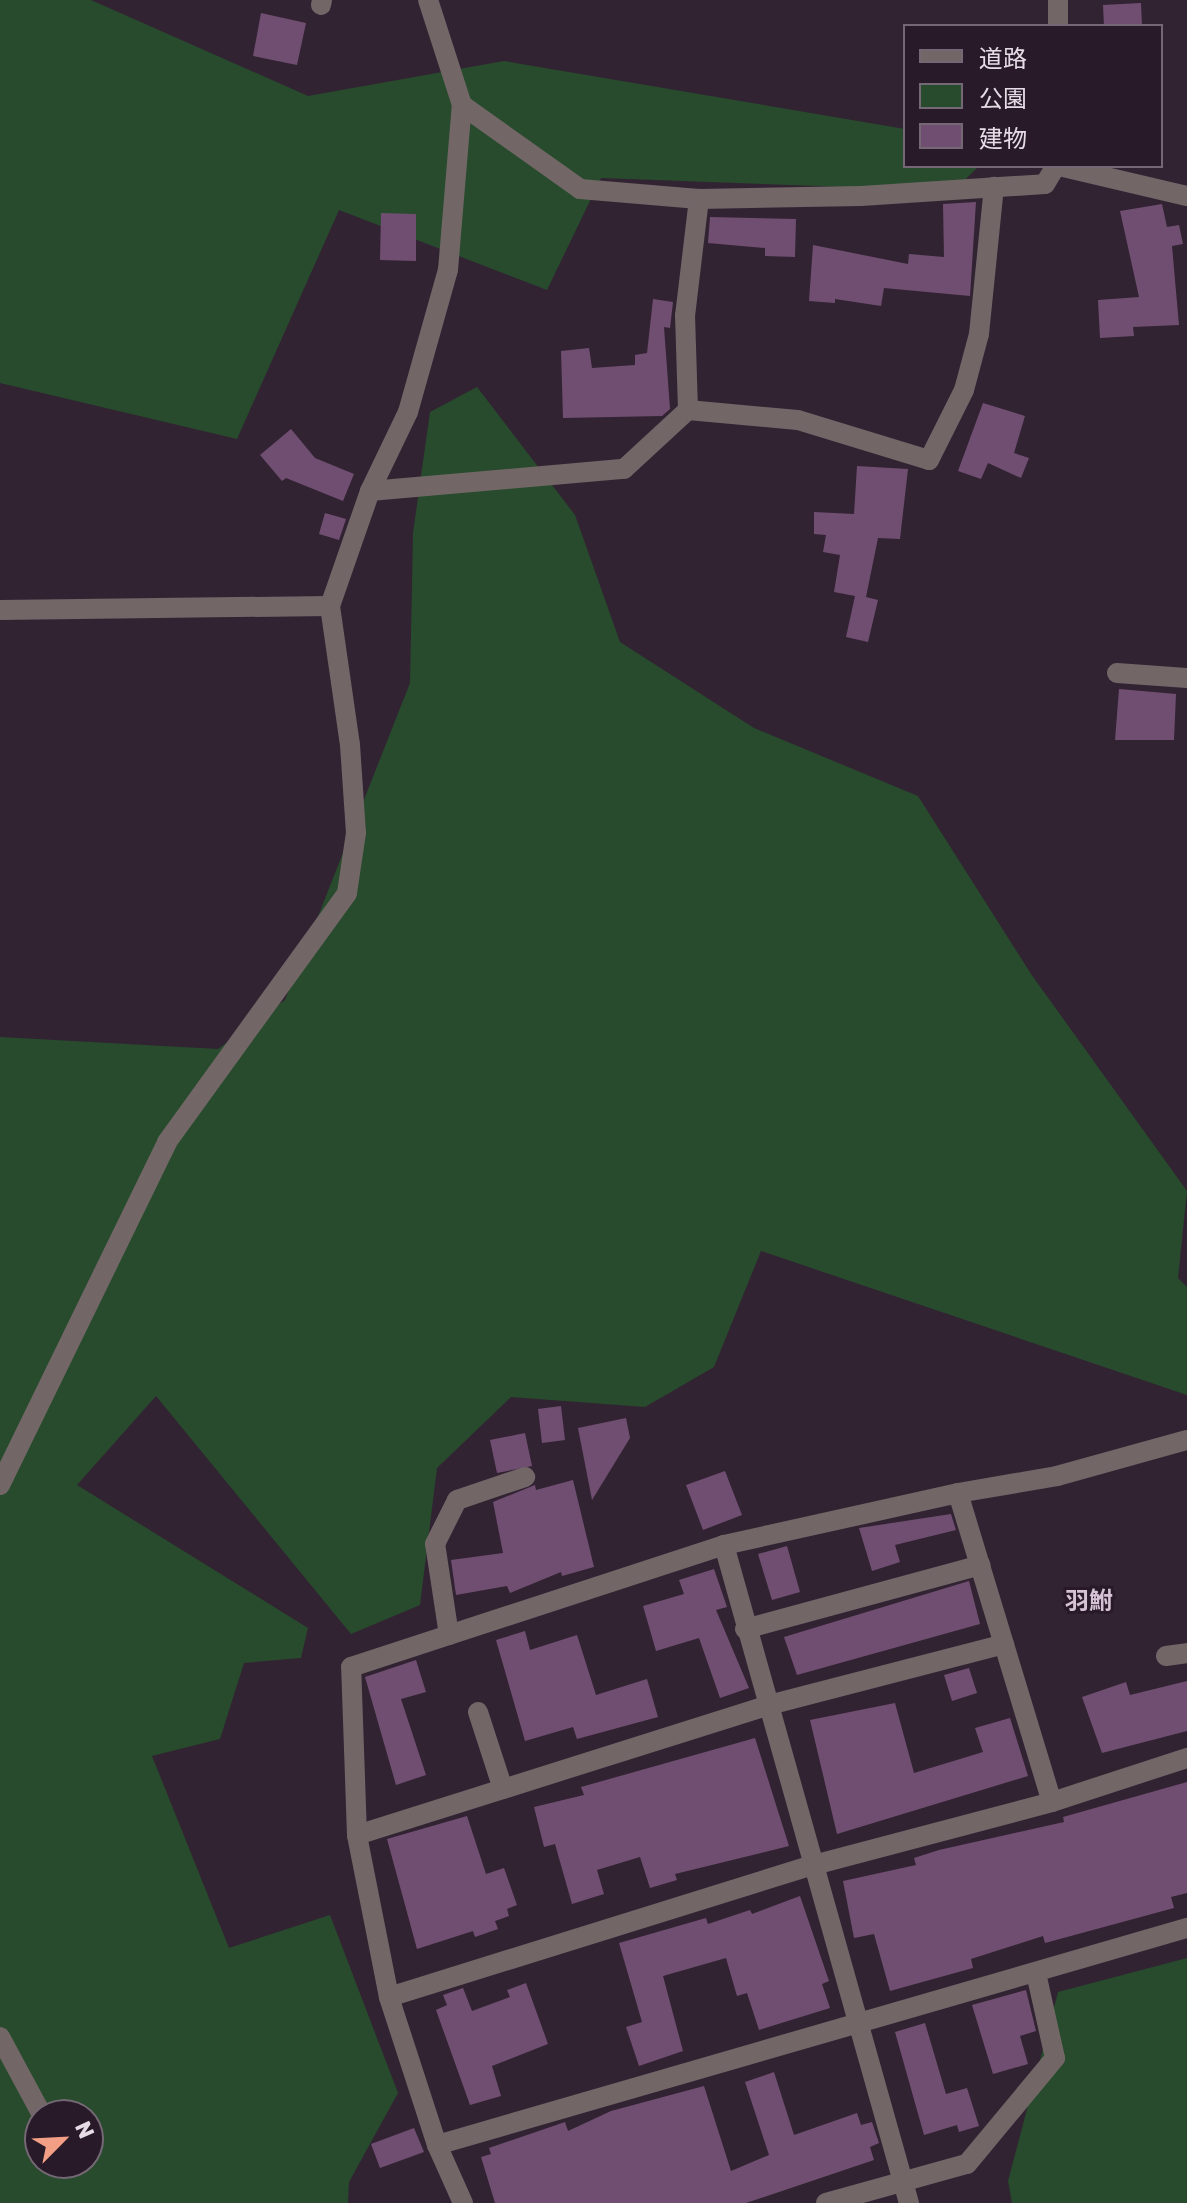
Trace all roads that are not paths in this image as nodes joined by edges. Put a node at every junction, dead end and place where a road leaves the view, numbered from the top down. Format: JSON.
{"nodes":[{"id":1,"x":428,"y":0,"type":"edge"},
{"id":2,"x":1058,"y":0,"type":"edge"},
{"id":3,"x":1058,"y":24,"type":"edge"},
{"id":4,"x":462,"y":105,"type":"junction"},
{"id":5,"x":1057,"y":168,"type":"edge"},
{"id":6,"x":1067,"y":168,"type":"edge"},
{"id":7,"x":994,"y":187,"type":"junction"},
{"id":8,"x":1187,"y":196,"type":"edge"},
{"id":9,"x":699,"y":199,"type":"junction"},
{"id":10,"x":688,"y":410,"type":"junction"},
{"id":11,"x":370,"y":491,"type":"junction"},
{"id":12,"x":330,"y":606,"type":"junction"},
{"id":13,"x":0,"y":610,"type":"edge"},
{"id":14,"x":1117,"y":673,"type":"dead end"},
{"id":15,"x":1187,"y":678,"type":"edge"},
{"id":16,"x":1187,"y":1440,"type":"edge"},
{"id":17,"x":525,"y":1477,"type":"dead end"},
{"id":18,"x":0,"y":1485,"type":"edge"},
{"id":19,"x":958,"y":1493,"type":"junction"},
{"id":20,"x":724,"y":1545,"type":"junction"},
{"id":21,"x":980,"y":1565,"type":"junction"},
{"id":22,"x":745,"y":1629,"type":"junction"},
{"id":23,"x":449,"y":1635,"type":"junction"},
{"id":24,"x":1004,"y":1644,"type":"junction"},
{"id":25,"x":1187,"y":1653,"type":"edge"},
{"id":26,"x":1166,"y":1656,"type":"dead end"},
{"id":27,"x":765,"y":1706,"type":"junction"},
{"id":28,"x":478,"y":1712,"type":"dead end"},
{"id":29,"x":1187,"y":1758,"type":"edge"},
{"id":30,"x":503,"y":1789,"type":"junction"},
{"id":31,"x":1052,"y":1802,"type":"junction"},
{"id":32,"x":357,"y":1835,"type":"junction"},
{"id":33,"x":810,"y":1866,"type":"junction"},
{"id":34,"x":1187,"y":1928,"type":"edge"},
{"id":35,"x":1036,"y":1973,"type":"junction"},
{"id":36,"x":389,"y":1997,"type":"junction"},
{"id":37,"x":854,"y":2021,"type":"junction"},
{"id":38,"x":0,"y":2037,"type":"edge"},
{"id":39,"x":33,"y":2099,"type":"edge"},
{"id":40,"x":437,"y":2145,"type":"junction"},
{"id":41,"x":903,"y":2181,"type":"junction"},
{"id":42,"x":463,"y":2203,"type":"edge"},
{"id":43,"x":826,"y":2203,"type":"edge"},
{"id":44,"x":909,"y":2203,"type":"edge"}],
"edges":[{"from":1,"to":4,"type":"street"},
{"from":2,"to":3,"type":"street"},
{"from":4,"to":9,"type":"street"},
{"from":4,"to":11,"type":"street"},
{"from":5,"to":7,"type":"street"},
{"from":6,"to":8,"type":"street"},
{"from":7,"to":9,"type":"street"},
{"from":7,"to":10,"type":"street"},
{"from":9,"to":10,"type":"street"},
{"from":10,"to":11,"type":"street"},
{"from":11,"to":12,"type":"street"},
{"from":12,"to":13,"type":"street"},
{"from":12,"to":18,"type":"street"},
{"from":14,"to":15,"type":"street"},
{"from":16,"to":19,"type":"street"},
{"from":17,"to":23,"type":"street"},
{"from":19,"to":20,"type":"street"},
{"from":19,"to":21,"type":"street"},
{"from":20,"to":22,"type":"street"},
{"from":20,"to":23,"type":"street"},
{"from":21,"to":22,"type":"street"},
{"from":21,"to":24,"type":"street"},
{"from":22,"to":27,"type":"street"},
{"from":23,"to":32,"type":"street"},
{"from":24,"to":27,"type":"street"},
{"from":24,"to":31,"type":"street"},
{"from":25,"to":26,"type":"street"},
{"from":27,"to":30,"type":"street"},
{"from":27,"to":33,"type":"street"},
{"from":28,"to":30,"type":"street"},
{"from":29,"to":31,"type":"street"},
{"from":30,"to":32,"type":"street"},
{"from":31,"to":33,"type":"street"},
{"from":32,"to":36,"type":"street"},
{"from":33,"to":36,"type":"street"},
{"from":33,"to":37,"type":"street"},
{"from":34,"to":35,"type":"street"},
{"from":35,"to":37,"type":"street"},
{"from":35,"to":41,"type":"street"},
{"from":36,"to":40,"type":"street"},
{"from":37,"to":40,"type":"street"},
{"from":37,"to":41,"type":"street"},
{"from":38,"to":39,"type":"street"},
{"from":40,"to":42,"type":"street"},
{"from":41,"to":43,"type":"street"},
{"from":41,"to":44,"type":"street"}]}
